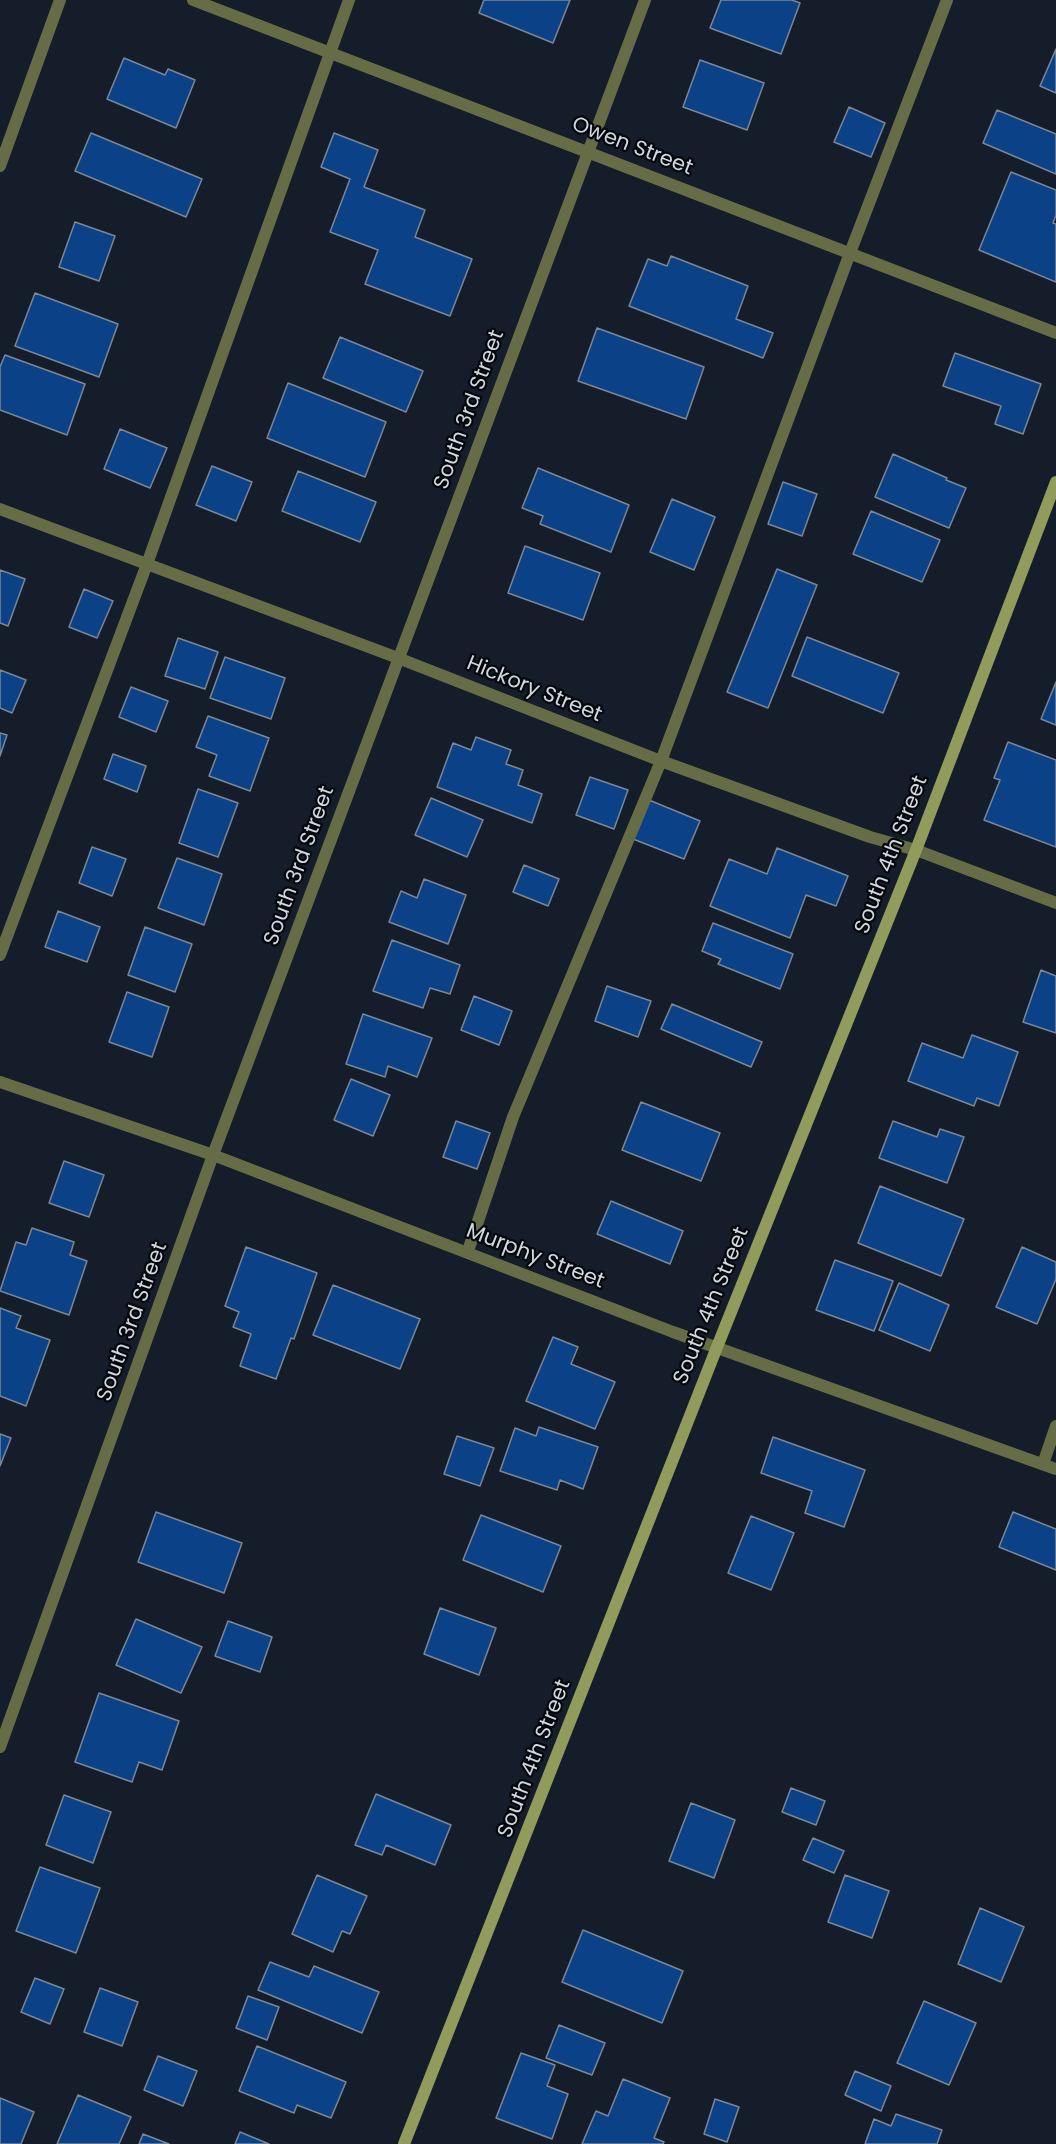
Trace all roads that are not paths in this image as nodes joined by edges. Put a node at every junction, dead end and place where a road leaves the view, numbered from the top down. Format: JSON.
{"nodes":[{"id":1,"x":60,"y":0,"type":"edge"},
{"id":2,"x":193,"y":0,"type":"edge"},
{"id":3,"x":349,"y":0,"type":"edge"},
{"id":4,"x":645,"y":0,"type":"edge"},
{"id":5,"x":947,"y":0,"type":"edge"},
{"id":6,"x":330,"y":52,"type":"junction"},
{"id":7,"x":587,"y":151,"type":"junction"},
{"id":8,"x":0,"y":166,"type":"edge"},
{"id":9,"x":850,"y":254,"type":"junction"},
{"id":10,"x":1056,"y":333,"type":"edge"},
{"id":11,"x":1056,"y":483,"type":"edge"},
{"id":12,"x":0,"y":508,"type":"edge"},
{"id":13,"x":147,"y":564,"type":"junction"},
{"id":14,"x":398,"y":658,"type":"junction"},
{"id":15,"x":661,"y":761,"type":"junction"},
{"id":16,"x":916,"y":850,"type":"junction"},
{"id":17,"x":1056,"y":903,"type":"edge"},
{"id":18,"x":0,"y":955,"type":"edge"},
{"id":19,"x":0,"y":1082,"type":"edge"},
{"id":20,"x":213,"y":1155,"type":"junction"},
{"id":21,"x":468,"y":1251,"type":"junction"},
{"id":22,"x":717,"y":1347,"type":"junction"},
{"id":23,"x":1056,"y":1426,"type":"edge"},
{"id":24,"x":1043,"y":1464,"type":"junction"},
{"id":25,"x":1056,"y":1470,"type":"edge"},
{"id":26,"x":0,"y":1747,"type":"edge"},
{"id":27,"x":404,"y":2144,"type":"edge"}],
"edges":[{"from":1,"to":8,"type":"street"},
{"from":2,"to":6,"type":"street","name":"Owen Street"},
{"from":3,"to":6,"type":"street"},
{"from":4,"to":7,"type":"street","name":"South 3rd Street"},
{"from":5,"to":9,"type":"street"},
{"from":6,"to":7,"type":"street","name":"Owen Street"},
{"from":6,"to":13,"type":"street"},
{"from":7,"to":9,"type":"street","name":"Owen Street"},
{"from":7,"to":14,"type":"street","name":"South 3rd Street"},
{"from":9,"to":10,"type":"street","name":"Owen Street"},
{"from":9,"to":15,"type":"street"},
{"from":11,"to":16,"type":"main road","name":"South 4th Street"},
{"from":12,"to":13,"type":"street","name":"Hickory Street"},
{"from":13,"to":14,"type":"street","name":"Hickory Street"},
{"from":13,"to":18,"type":"street"},
{"from":14,"to":15,"type":"street","name":"Hickory Street"},
{"from":14,"to":20,"type":"street","name":"South 3rd Street"},
{"from":15,"to":16,"type":"street","name":"Hickory Street"},
{"from":15,"to":21,"type":"street"},
{"from":16,"to":17,"type":"street","name":"Hickory Street"},
{"from":16,"to":22,"type":"main road","name":"South 4th Street"},
{"from":19,"to":20,"type":"street","name":"Murphy Street"},
{"from":20,"to":21,"type":"street","name":"Murphy Street"},
{"from":20,"to":26,"type":"street","name":"South 3rd Street"},
{"from":21,"to":22,"type":"street","name":"Murphy Street"},
{"from":22,"to":24,"type":"street","name":"Murphy Street"},
{"from":22,"to":27,"type":"main road","name":"South 4th Street"},
{"from":23,"to":24,"type":"street"},
{"from":24,"to":25,"type":"street","name":"Murphy Street"}]}
